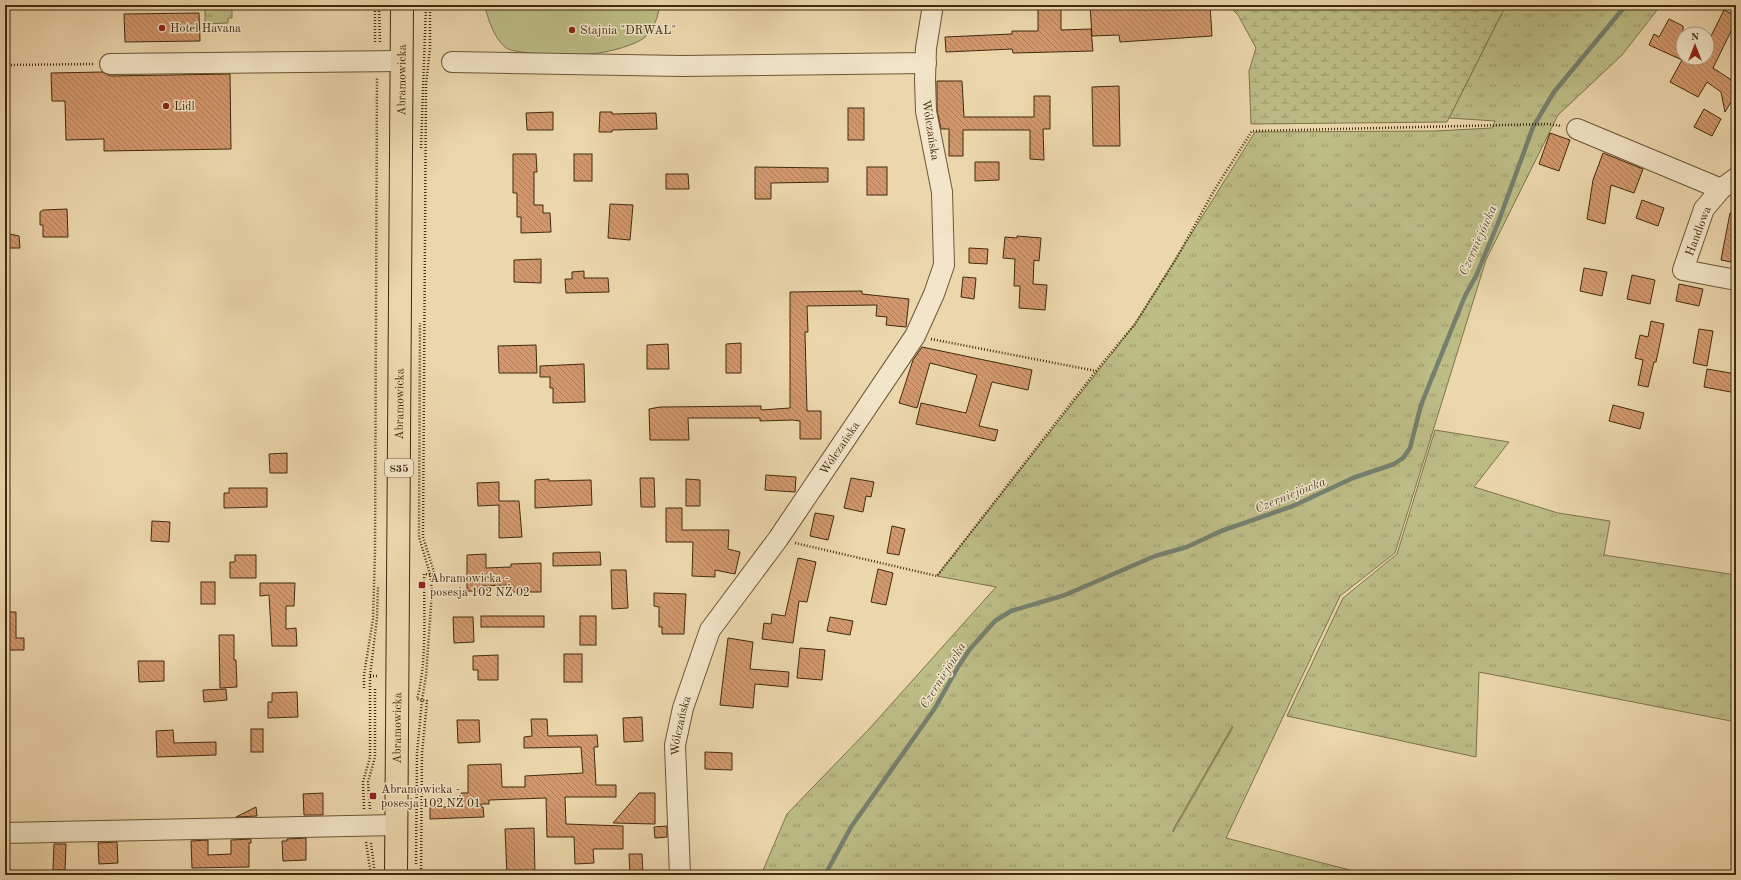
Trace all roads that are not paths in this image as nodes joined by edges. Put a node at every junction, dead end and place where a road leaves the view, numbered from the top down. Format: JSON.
{"nodes":[{"id":1,"x":402,"y":5,"type":"edge"},
{"id":2,"x":933,"y":5,"type":"edge"},
{"id":3,"x":402,"y":61,"type":"junction"},
{"id":4,"x":452,"y":62,"type":"dead end"},
{"id":5,"x":926,"y":63,"type":"junction"},
{"id":6,"x":110,"y":64,"type":"road end"},
{"id":7,"x":1577,"y":129,"type":"dead end"},
{"id":8,"x":1728,"y":184,"type":"edge"},
{"id":9,"x":1736,"y":280,"type":"edge"},
{"id":10,"x":396,"y":825,"type":"junction"},
{"id":11,"x":5,"y":834,"type":"edge"},
{"id":12,"x":406,"y":872,"type":"edge"},
{"id":13,"x":680,"y":875,"type":"edge"}],
"edges":[{"from":1,"to":3,"type":"main road","name":"Abramowicka","number":"835"},
{"from":2,"to":5,"type":"street","name":"Wólczańska"},
{"from":3,"to":6,"type":"street"},
{"from":3,"to":10,"type":"main road","name":"Abramowicka","number":"835"},
{"from":4,"to":5,"type":"street"},
{"from":5,"to":13,"type":"street","name":"Wólczańska"},
{"from":7,"to":8,"type":"street"},
{"from":8,"to":9,"type":"street","name":"Handlowa"},
{"from":10,"to":11,"type":"street"},
{"from":10,"to":12,"type":"main road","name":"Abramowicka","number":"835"}]}
